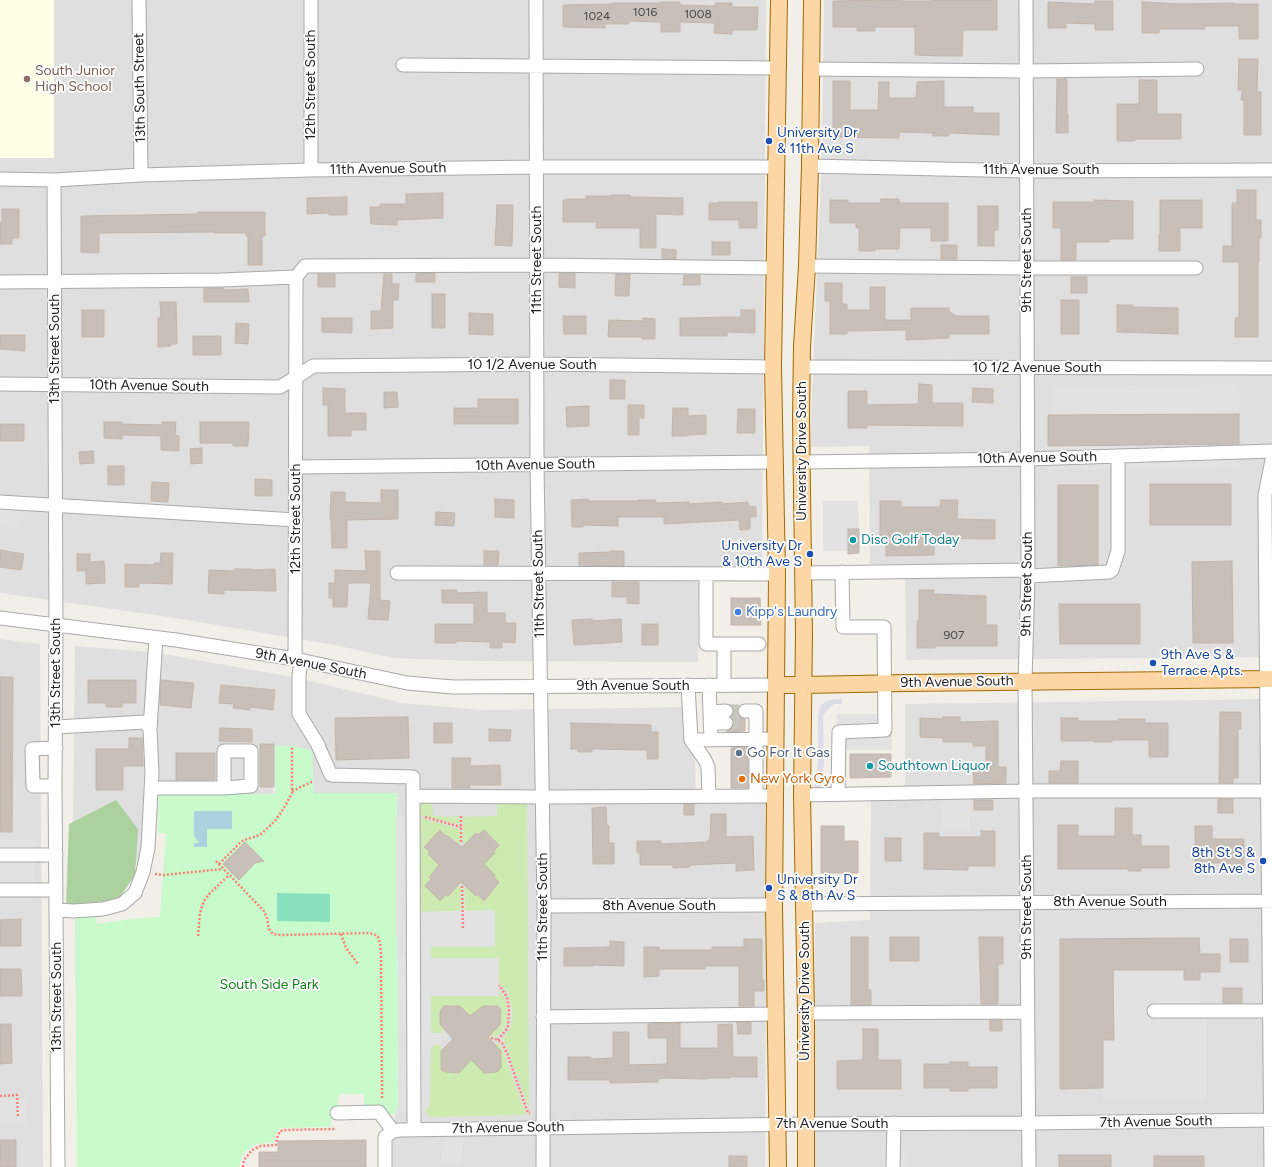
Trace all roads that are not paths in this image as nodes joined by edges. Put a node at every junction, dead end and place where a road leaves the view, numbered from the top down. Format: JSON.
{"nodes":[{"id":1,"x":139,"y":0,"type":"edge"},
{"id":2,"x":311,"y":0,"type":"edge"},
{"id":3,"x":536,"y":0,"type":"edge"},
{"id":4,"x":779,"y":0,"type":"edge"},
{"id":5,"x":812,"y":0,"type":"edge"},
{"id":6,"x":1026,"y":0,"type":"edge"},
{"id":7,"x":403,"y":65,"type":"dead end"},
{"id":8,"x":536,"y":66,"type":"junction"},
{"id":9,"x":777,"y":68,"type":"junction"},
{"id":10,"x":811,"y":69,"type":"junction"},
{"id":11,"x":1198,"y":69,"type":"dead end"},
{"id":12,"x":1026,"y":71,"type":"junction"},
{"id":13,"x":810,"y":166,"type":"junction"},
{"id":14,"x":537,"y":167,"type":"junction"},
{"id":15,"x":776,"y":167,"type":"junction"},
{"id":16,"x":311,"y":170,"type":"junction"},
{"id":17,"x":1272,"y":170,"type":"edge"},
{"id":18,"x":1027,"y":171,"type":"junction"},
{"id":19,"x":141,"y":175,"type":"junction"},
{"id":20,"x":0,"y":179,"type":"edge"},
{"id":21,"x":54,"y":180,"type":"junction"},
{"id":22,"x":538,"y":265,"type":"junction"},
{"id":23,"x":807,"y":266,"type":"junction"},
{"id":24,"x":774,"y":268,"type":"junction"},
{"id":25,"x":1027,"y":268,"type":"junction"},
{"id":26,"x":1196,"y":268,"type":"dead end"},
{"id":27,"x":296,"y":277,"type":"junction"},
{"id":28,"x":0,"y":282,"type":"edge"},
{"id":29,"x":55,"y":282,"type":"junction"},
{"id":30,"x":537,"y":364,"type":"junction"},
{"id":31,"x":773,"y":367,"type":"junction"},
{"id":32,"x":802,"y":367,"type":"junction"},
{"id":33,"x":1028,"y":368,"type":"junction"},
{"id":34,"x":1272,"y":368,"type":"edge"},
{"id":35,"x":295,"y":378,"type":"junction"},
{"id":36,"x":0,"y":384,"type":"edge"},
{"id":37,"x":55,"y":384,"type":"junction"},
{"id":38,"x":1272,"y":451,"type":"edge"},
{"id":39,"x":1118,"y":456,"type":"junction"},
{"id":40,"x":1028,"y":459,"type":"junction"},
{"id":41,"x":1272,"y":460,"type":"edge"},
{"id":42,"x":774,"y":462,"type":"junction"},
{"id":43,"x":801,"y":462,"type":"junction"},
{"id":44,"x":537,"y":465,"type":"junction"},
{"id":45,"x":296,"y":467,"type":"junction"},
{"id":46,"x":0,"y":502,"type":"edge"},
{"id":47,"x":56,"y":505,"type":"junction"},
{"id":48,"x":296,"y":520,"type":"junction"},
{"id":49,"x":1269,"y":566,"type":"edge"},
{"id":50,"x":842,"y":572,"type":"junction"},
{"id":51,"x":397,"y":573,"type":"dead end"},
{"id":52,"x":803,"y":573,"type":"junction"},
{"id":53,"x":1028,"y":573,"type":"junction"},
{"id":54,"x":539,"y":574,"type":"junction"},
{"id":55,"x":706,"y":574,"type":"junction"},
{"id":56,"x":777,"y":574,"type":"junction"},
{"id":57,"x":0,"y":618,"type":"edge"},
{"id":58,"x":56,"y":626,"type":"junction"},
{"id":59,"x":156,"y":638,"type":"junction"},
{"id":60,"x":724,"y":644,"type":"junction"},
{"id":61,"x":759,"y":644,"type":"dead end"},
{"id":62,"x":298,"y":660,"type":"junction"},
{"id":63,"x":1269,"y":680,"type":"edge"},
{"id":64,"x":1025,"y":682,"type":"junction"},
{"id":65,"x":884,"y":683,"type":"junction"},
{"id":66,"x":709,"y":685,"type":"junction"},
{"id":67,"x":724,"y":685,"type":"junction"},
{"id":68,"x":776,"y":685,"type":"junction"},
{"id":69,"x":541,"y":686,"type":"junction"},
{"id":70,"x":688,"y":686,"type":"junction"},
{"id":71,"x":804,"y":686,"type":"junction"},
{"id":72,"x":726,"y":717,"type":"tunnel mouth"},
{"id":73,"x":710,"y":718,"type":"junction"},
{"id":74,"x":749,"y":719,"type":"dead end"},
{"id":75,"x":56,"y":727,"type":"junction"},
{"id":76,"x":150,"y":729,"type":"junction"},
{"id":77,"x":775,"y":739,"type":"junction"},
{"id":78,"x":691,"y":740,"type":"junction"},
{"id":79,"x":711,"y":740,"type":"junction"},
{"id":80,"x":756,"y":740,"type":"junction"},
{"id":81,"x":56,"y":748,"type":"junction"},
{"id":82,"x":55,"y":786,"type":"junction"},
{"id":83,"x":151,"y":788,"type":"junction"},
{"id":84,"x":224,"y":788,"type":"dead end"},
{"id":85,"x":1026,"y":791,"type":"junction"},
{"id":86,"x":1270,"y":791,"type":"edge"},
{"id":87,"x":838,"y":794,"type":"junction"},
{"id":88,"x":802,"y":795,"type":"junction"},
{"id":89,"x":413,"y":796,"type":"junction"},
{"id":90,"x":710,"y":796,"type":"junction"},
{"id":91,"x":756,"y":796,"type":"junction"},
{"id":92,"x":775,"y":796,"type":"junction"},
{"id":93,"x":542,"y":797,"type":"junction"},
{"id":94,"x":0,"y":855,"type":"edge"},
{"id":95,"x":56,"y":855,"type":"junction"},
{"id":96,"x":0,"y":890,"type":"edge"},
{"id":97,"x":56,"y":890,"type":"junction"},
{"id":98,"x":1270,"y":901,"type":"edge"},
{"id":99,"x":1026,"y":903,"type":"junction"},
{"id":100,"x":804,"y":904,"type":"junction"},
{"id":101,"x":774,"y":905,"type":"junction"},
{"id":102,"x":544,"y":906,"type":"junction"},
{"id":103,"x":57,"y":910,"type":"junction"},
{"id":104,"x":1154,"y":1011,"type":"dead end"},
{"id":105,"x":1271,"y":1011,"type":"edge"},
{"id":106,"x":1027,"y":1012,"type":"junction"},
{"id":107,"x":806,"y":1013,"type":"junction"},
{"id":108,"x":776,"y":1014,"type":"junction"},
{"id":109,"x":544,"y":1017,"type":"junction"},
{"id":110,"x":337,"y":1113,"type":"dead end"},
{"id":111,"x":1271,"y":1120,"type":"edge"},
{"id":112,"x":894,"y":1123,"type":"junction"},
{"id":113,"x":1028,"y":1123,"type":"junction"},
{"id":114,"x":778,"y":1124,"type":"junction"},
{"id":115,"x":806,"y":1124,"type":"junction"},
{"id":116,"x":543,"y":1127,"type":"junction"},
{"id":117,"x":414,"y":1129,"type":"junction"},
{"id":118,"x":393,"y":1131,"type":"junction"},
{"id":119,"x":58,"y":1167,"type":"edge"},
{"id":120,"x":384,"y":1167,"type":"edge"},
{"id":121,"x":543,"y":1167,"type":"edge"},
{"id":122,"x":778,"y":1167,"type":"edge"},
{"id":123,"x":806,"y":1167,"type":"edge"},
{"id":124,"x":893,"y":1167,"type":"edge"},
{"id":125,"x":1029,"y":1167,"type":"edge"},
{"id":126,"x":1271,"y":1167,"type":"edge"}],
"edges":[{"from":1,"to":19,"type":"street","name":"13th South Street"},
{"from":2,"to":16,"type":"street","name":"12th Street South"},
{"from":3,"to":8,"type":"street","name":"11th Street South"},
{"from":4,"to":9,"type":"main road","name":"University Drive South"},
{"from":5,"to":10,"type":"main road","name":"University Drive South"},
{"from":6,"to":12,"type":"street","name":"9th Street South"},
{"from":7,"to":8,"type":"street"},
{"from":8,"to":9,"type":"street"},
{"from":8,"to":14,"type":"street","name":"11th Street South"},
{"from":9,"to":15,"type":"main road","name":"University Drive South"},
{"from":10,"to":12,"type":"street"},
{"from":10,"to":13,"type":"main road","name":"University Drive South"},
{"from":11,"to":12,"type":"street"},
{"from":12,"to":18,"type":"street","name":"9th Street South"},
{"from":13,"to":18,"type":"street","name":"11th Avenue South"},
{"from":13,"to":23,"type":"main road","name":"University Drive South"},
{"from":14,"to":15,"type":"street","name":"11th Avenue South"},
{"from":14,"to":16,"type":"street","name":"11th Avenue South"},
{"from":14,"to":22,"type":"street","name":"11th Street South"},
{"from":15,"to":24,"type":"main road","name":"University Drive South"},
{"from":16,"to":19,"type":"street","name":"11th Avenue South"},
{"from":17,"to":18,"type":"street","name":"11th Avenue South"},
{"from":18,"to":25,"type":"street","name":"9th Street South"},
{"from":19,"to":21,"type":"street","name":"11th Avenue South"},
{"from":20,"to":21,"type":"street","name":"11th Avenue South"},
{"from":21,"to":29,"type":"street","name":"13th Street South"},
{"from":22,"to":24,"type":"street"},
{"from":22,"to":27,"type":"street"},
{"from":22,"to":30,"type":"street","name":"11th Street South"},
{"from":23,"to":25,"type":"street"},
{"from":23,"to":32,"type":"main road","name":"University Drive South"},
{"from":24,"to":31,"type":"main road","name":"University Drive South"},
{"from":25,"to":26,"type":"street"},
{"from":25,"to":33,"type":"street","name":"9th Street South"},
{"from":27,"to":29,"type":"street"},
{"from":27,"to":35,"type":"street","name":"12th Street South"},
{"from":28,"to":29,"type":"street"},
{"from":29,"to":37,"type":"street","name":"13th Street South"},
{"from":30,"to":31,"type":"street","name":"10 1/2 Avenue South"},
{"from":30,"to":35,"type":"street","name":"10 1/2 Avenue South"},
{"from":30,"to":44,"type":"street","name":"11th Street South"},
{"from":31,"to":42,"type":"main road","name":"University Drive South"},
{"from":32,"to":33,"type":"street","name":"10 1/2 Avenue South"},
{"from":32,"to":43,"type":"main road","name":"University Drive South"},
{"from":33,"to":34,"type":"street","name":"10 1/2 Avenue South"},
{"from":33,"to":40,"type":"street","name":"9th Street South"},
{"from":35,"to":37,"type":"street","name":"10th Avenue South"},
{"from":35,"to":45,"type":"street","name":"12th Street South"},
{"from":36,"to":37,"type":"street","name":"10th Avenue South"},
{"from":37,"to":47,"type":"street","name":"13th Street South"},
{"from":38,"to":39,"type":"street","name":"10th Avenue South"},
{"from":39,"to":40,"type":"street","name":"10th Avenue South"},
{"from":39,"to":53,"type":"street"},
{"from":40,"to":43,"type":"street","name":"10th Avenue South"},
{"from":40,"to":53,"type":"street","name":"9th Street South"},
{"from":41,"to":49,"type":"street"},
{"from":42,"to":44,"type":"street","name":"10th Avenue South"},
{"from":42,"to":56,"type":"main road","name":"University Drive South"},
{"from":43,"to":52,"type":"main road","name":"University Drive South"},
{"from":44,"to":45,"type":"street","name":"10th Avenue South"},
{"from":44,"to":54,"type":"street","name":"11th Street South"},
{"from":45,"to":48,"type":"street","name":"12th Street South"},
{"from":46,"to":47,"type":"street"},
{"from":47,"to":48,"type":"street"},
{"from":47,"to":58,"type":"street","name":"13th Street South"},
{"from":48,"to":62,"type":"street","name":"12th Street South"},
{"from":49,"to":63,"type":"street"},
{"from":50,"to":52,"type":"street"},
{"from":50,"to":53,"type":"street"},
{"from":50,"to":65,"type":"street"},
{"from":51,"to":54,"type":"street"},
{"from":52,"to":71,"type":"main road","name":"University Drive South"},
{"from":53,"to":64,"type":"street","name":"9th Street South"},
{"from":54,"to":55,"type":"street"},
{"from":54,"to":69,"type":"street","name":"11th Street South"},
{"from":55,"to":56,"type":"street"},
{"from":55,"to":60,"type":"street"},
{"from":56,"to":68,"type":"main road","name":"University Drive South"},
{"from":57,"to":58,"type":"street","name":"9th Avenue South"},
{"from":58,"to":59,"type":"street","name":"9th Avenue South"},
{"from":58,"to":75,"type":"street","name":"13th Street South"},
{"from":59,"to":62,"type":"street","name":"9th Avenue South"},
{"from":59,"to":76,"type":"street"},
{"from":60,"to":61,"type":"street"},
{"from":60,"to":67,"type":"street"},
{"from":62,"to":69,"type":"street","name":"9th Avenue South"},
{"from":62,"to":89,"type":"street","name":"12th Street South"},
{"from":63,"to":64,"type":"main road","name":"9th Avenue South"},
{"from":63,"to":86,"type":"street"},
{"from":64,"to":65,"type":"main road","name":"9th Avenue South"},
{"from":64,"to":85,"type":"street","name":"9th Street South"},
{"from":65,"to":71,"type":"main road","name":"9th Avenue South"},
{"from":65,"to":87,"type":"street"},
{"from":66,"to":67,"type":"street","name":"9th Avenue South"},
{"from":66,"to":70,"type":"street","name":"9th Avenue South"},
{"from":66,"to":73,"type":"street"},
{"from":67,"to":68,"type":"street","name":"9th Avenue South"},
{"from":68,"to":71,"type":"main road","name":"9th Avenue South"},
{"from":68,"to":77,"type":"main road","name":"University Drive South"},
{"from":69,"to":70,"type":"street","name":"9th Avenue South"},
{"from":69,"to":93,"type":"street","name":"11th Street South"},
{"from":70,"to":78,"type":"street"},
{"from":71,"to":88,"type":"main road","name":"University Drive South"},
{"from":72,"to":73,"type":"street"},
{"from":73,"to":79,"type":"street"},
{"from":74,"to":80,"type":"street"},
{"from":75,"to":76,"type":"street"},
{"from":75,"to":81,"type":"street","name":"13th Street South"},
{"from":76,"to":83,"type":"street"},
{"from":77,"to":80,"type":"street"},
{"from":77,"to":92,"type":"main road","name":"University Drive South"},
{"from":78,"to":79,"type":"street"},
{"from":78,"to":90,"type":"street"},
{"from":79,"to":80,"type":"street"},
{"from":80,"to":91,"type":"street"},
{"from":81,"to":82,"type":"street","name":"13th Street South"},
{"from":81,"to":82,"type":"street"},
{"from":82,"to":95,"type":"street","name":"13th Street South"},
{"from":83,"to":84,"type":"street"},
{"from":83,"to":103,"type":"street"},
{"from":85,"to":86,"type":"street"},
{"from":85,"to":87,"type":"street"},
{"from":85,"to":99,"type":"street","name":"9th Street South"},
{"from":86,"to":98,"type":"street"},
{"from":87,"to":88,"type":"street"},
{"from":88,"to":100,"type":"main road","name":"University Drive South"},
{"from":89,"to":93,"type":"street"},
{"from":89,"to":117,"type":"street"},
{"from":90,"to":91,"type":"street"},
{"from":90,"to":93,"type":"street"},
{"from":91,"to":92,"type":"street"},
{"from":92,"to":101,"type":"main road","name":"University Drive South"},
{"from":93,"to":102,"type":"street","name":"11th Street South"},
{"from":94,"to":95,"type":"street"},
{"from":95,"to":97,"type":"street","name":"13th Street South"},
{"from":96,"to":97,"type":"street"},
{"from":97,"to":103,"type":"street","name":"13th Street South"},
{"from":98,"to":99,"type":"street","name":"8th Avenue South"},
{"from":98,"to":105,"type":"street"},
{"from":99,"to":100,"type":"street","name":"8th Avenue South"},
{"from":99,"to":106,"type":"street","name":"9th Street South"},
{"from":100,"to":107,"type":"main road","name":"University Drive South"},
{"from":101,"to":102,"type":"street","name":"8th Avenue South"},
{"from":101,"to":108,"type":"main road","name":"University Drive South"},
{"from":102,"to":109,"type":"street","name":"11th Street South"},
{"from":103,"to":119,"type":"street","name":"13th Street South"},
{"from":104,"to":105,"type":"street"},
{"from":105,"to":111,"type":"street"},
{"from":106,"to":107,"type":"street"},
{"from":106,"to":113,"type":"street","name":"9th Street South"},
{"from":107,"to":115,"type":"main road","name":"University Drive South"},
{"from":108,"to":109,"type":"street"},
{"from":108,"to":114,"type":"main road","name":"University Drive South"},
{"from":109,"to":116,"type":"street","name":"11th Street South"},
{"from":110,"to":118,"type":"street"},
{"from":111,"to":113,"type":"street","name":"7th Avenue South"},
{"from":111,"to":126,"type":"street"},
{"from":112,"to":113,"type":"street","name":"7th Avenue South"},
{"from":112,"to":115,"type":"street","name":"7th Avenue South"},
{"from":112,"to":124,"type":"street"},
{"from":113,"to":125,"type":"street","name":"9th Street South"},
{"from":114,"to":115,"type":"street","name":"7th Avenue South"},
{"from":114,"to":116,"type":"street","name":"7th Avenue South"},
{"from":114,"to":122,"type":"main road","name":"University Drive South"},
{"from":115,"to":123,"type":"main road","name":"University Drive South"},
{"from":116,"to":117,"type":"street","name":"7th Avenue South"},
{"from":116,"to":121,"type":"street","name":"11th Street South"},
{"from":117,"to":118,"type":"street","name":"7th Avenue South"},
{"from":118,"to":120,"type":"street"}]}
